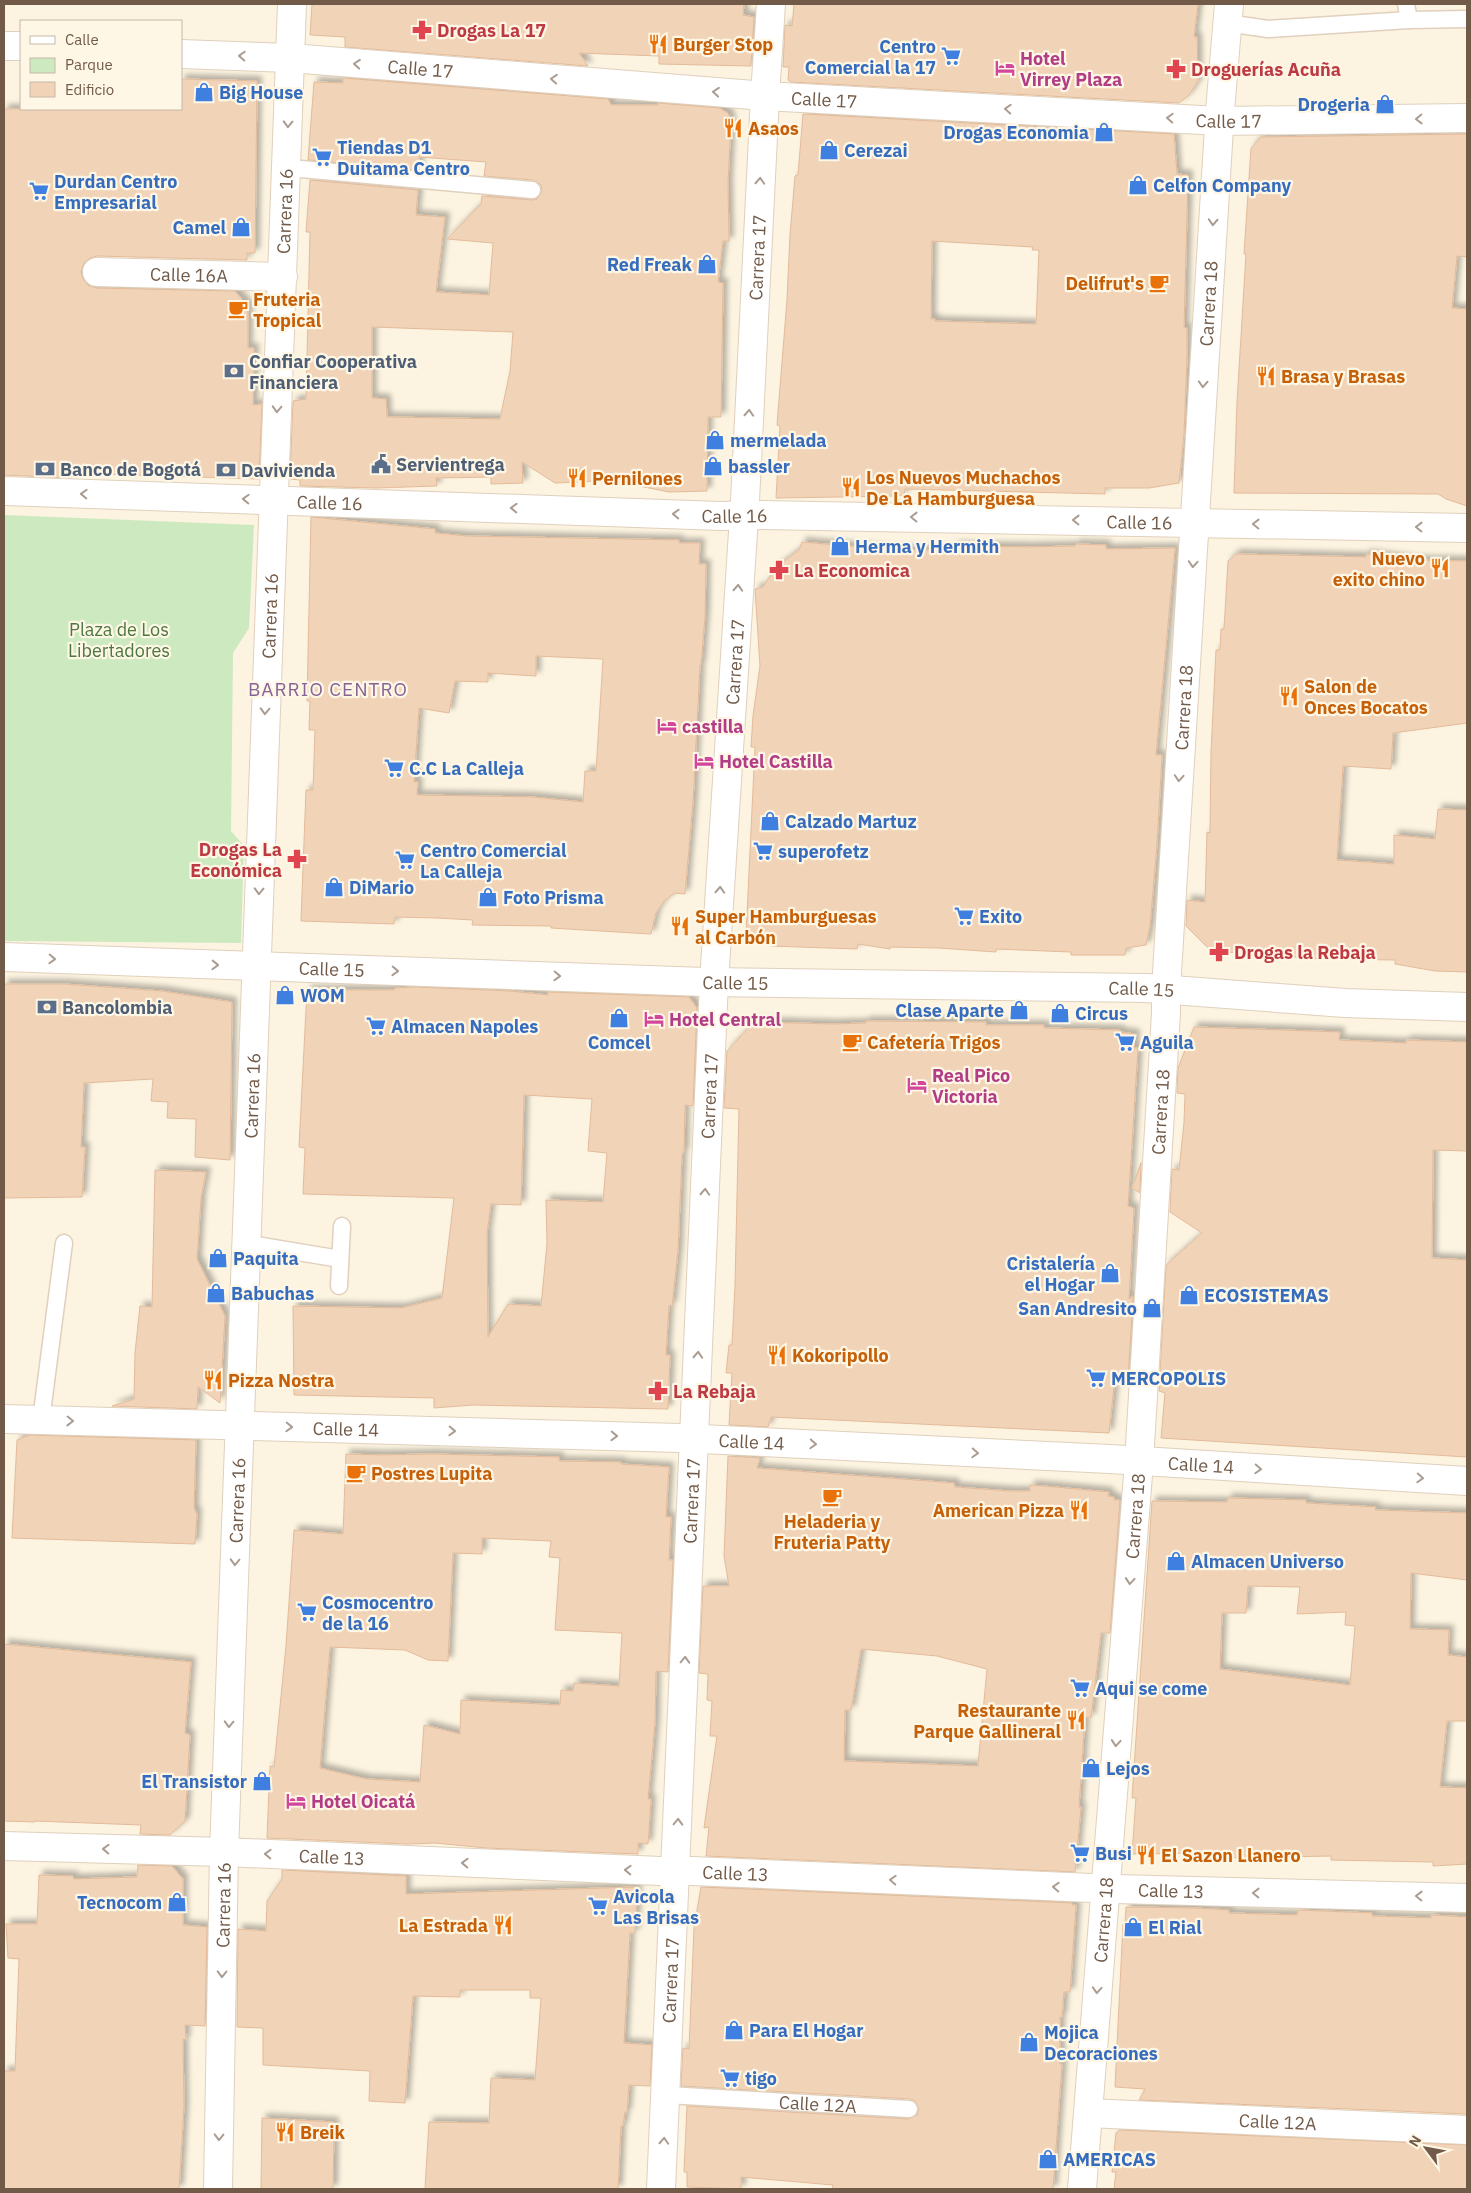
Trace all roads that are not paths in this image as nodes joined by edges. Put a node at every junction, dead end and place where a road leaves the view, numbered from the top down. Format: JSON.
{"nodes":[{"id":1,"x":292,"y":4,"type":"edge"},
{"id":2,"x":771,"y":4,"type":"edge"},
{"id":3,"x":1406,"y":4,"type":"edge"},
{"id":4,"x":1228,"y":13,"type":"edge"},
{"id":5,"x":1467,"y":19,"type":"edge"},
{"id":6,"x":1409,"y":20,"type":"junction"},
{"id":7,"x":4,"y":46,"type":"edge"},
{"id":8,"x":20,"y":46,"type":"edge"},
{"id":9,"x":182,"y":54,"type":"edge"},
{"id":10,"x":291,"y":58,"type":"junction"},
{"id":11,"x":765,"y":96,"type":"junction"},
{"id":12,"x":1467,"y":118,"type":"edge"},
{"id":13,"x":1219,"y":121,"type":"junction"},
{"id":14,"x":286,"y":172,"type":"junction"},
{"id":15,"x":532,"y":190,"type":"dead end"},
{"id":16,"x":97,"y":272,"type":"dead end"},
{"id":17,"x":283,"y":277,"type":"junction"},
{"id":18,"x":4,"y":492,"type":"edge"},
{"id":19,"x":274,"y":500,"type":"junction"},
{"id":20,"x":742,"y":514,"type":"junction"},
{"id":21,"x":1195,"y":523,"type":"junction"},
{"id":22,"x":1467,"y":528,"type":"edge"},
{"id":23,"x":4,"y":957,"type":"edge"},
{"id":24,"x":256,"y":966,"type":"junction"},
{"id":25,"x":714,"y":982,"type":"junction"},
{"id":26,"x":1166,"y":990,"type":"junction"},
{"id":27,"x":1467,"y":1007,"type":"edge"},
{"id":28,"x":342,"y":1226,"type":"dead end"},
{"id":29,"x":64,"y":1243,"type":"dead end"},
{"id":30,"x":246,"y":1243,"type":"junction"},
{"id":31,"x":340,"y":1259,"type":"junction"},
{"id":32,"x":339,"y":1286,"type":"dead end"},
{"id":33,"x":4,"y":1419,"type":"edge"},
{"id":34,"x":41,"y":1420,"type":"junction"},
{"id":35,"x":240,"y":1426,"type":"junction"},
{"id":36,"x":694,"y":1438,"type":"junction"},
{"id":37,"x":1139,"y":1462,"type":"junction"},
{"id":38,"x":1467,"y":1480,"type":"edge"},
{"id":39,"x":4,"y":1846,"type":"edge"},
{"id":40,"x":224,"y":1852,"type":"junction"},
{"id":41,"x":676,"y":1871,"type":"junction"},
{"id":42,"x":1104,"y":1889,"type":"junction"},
{"id":43,"x":1467,"y":1898,"type":"edge"},
{"id":44,"x":667,"y":2095,"type":"junction"},
{"id":45,"x":909,"y":2109,"type":"dead end"},
{"id":46,"x":1088,"y":2113,"type":"junction"},
{"id":47,"x":1467,"y":2130,"type":"edge"},
{"id":48,"x":218,"y":2189,"type":"edge"},
{"id":49,"x":661,"y":2189,"type":"edge"},
{"id":50,"x":1082,"y":2189,"type":"edge"}],
"edges":[{"from":1,"to":10,"type":"street","name":"Carrera 16"},
{"from":2,"to":11,"type":"street","name":"Carrera 17"},
{"from":3,"to":6,"type":"lane"},
{"from":4,"to":6,"type":"lane"},
{"from":4,"to":13,"type":"street","name":"Carrera 18"},
{"from":5,"to":6,"type":"lane"},
{"from":7,"to":8,"type":"street"},
{"from":10,"to":9,"type":"street","name":"Calle 17","one_way":true},
{"from":11,"to":10,"type":"street","name":"Calle 17","one_way":true},
{"from":10,"to":14,"type":"street","name":"Carrera 16","one_way":true},
{"from":13,"to":11,"type":"street","name":"Calle 17","one_way":true},
{"from":20,"to":11,"type":"street","name":"Carrera 17","one_way":true},
{"from":12,"to":13,"type":"street","name":"Calle 17","one_way":true},
{"from":13,"to":21,"type":"street","name":"Carrera 18","one_way":true},
{"from":14,"to":15,"type":"lane"},
{"from":14,"to":17,"type":"street","name":"Carrera 16"},
{"from":16,"to":17,"type":"street","name":"Calle 16A"},
{"from":17,"to":19,"type":"street","name":"Carrera 16","one_way":true},
{"from":19,"to":18,"type":"street","name":"Calle 16","one_way":true},
{"from":20,"to":19,"type":"street","name":"Calle 16","one_way":true},
{"from":19,"to":24,"type":"street","name":"Carrera 16","one_way":true},
{"from":21,"to":20,"type":"street","name":"Calle 16","one_way":true},
{"from":25,"to":20,"type":"street","name":"Carrera 17","one_way":true},
{"from":22,"to":21,"type":"street","name":"Calle 16","one_way":true},
{"from":21,"to":26,"type":"street","name":"Carrera 18","one_way":true},
{"from":23,"to":24,"type":"street","name":"Calle 15","one_way":true},
{"from":24,"to":25,"type":"street","name":"Calle 15","one_way":true},
{"from":24,"to":30,"type":"street","name":"Carrera 16"},
{"from":25,"to":26,"type":"street","name":"Calle 15"},
{"from":36,"to":25,"type":"street","name":"Carrera 17","one_way":true},
{"from":26,"to":27,"type":"street","name":"Calle 15"},
{"from":26,"to":37,"type":"street","name":"Carrera 18"},
{"from":28,"to":31,"type":"lane"},
{"from":29,"to":34,"type":"lane"},
{"from":30,"to":31,"type":"lane"},
{"from":30,"to":35,"type":"street","name":"Carrera 16"},
{"from":31,"to":32,"type":"lane"},
{"from":33,"to":34,"type":"street","name":"Calle 14"},
{"from":34,"to":35,"type":"street","name":"Calle 14","one_way":true},
{"from":35,"to":36,"type":"street","name":"Calle 14","one_way":true},
{"from":35,"to":40,"type":"street","name":"Carrera 16","one_way":true},
{"from":36,"to":37,"type":"street","name":"Calle 14","one_way":true},
{"from":41,"to":36,"type":"street","name":"Carrera 17","one_way":true},
{"from":37,"to":38,"type":"street","name":"Calle 14","one_way":true},
{"from":37,"to":42,"type":"street","name":"Carrera 18","one_way":true},
{"from":40,"to":39,"type":"street","name":"Calle 13","one_way":true},
{"from":41,"to":40,"type":"street","name":"Calle 13","one_way":true},
{"from":40,"to":48,"type":"street","name":"Carrera 16","one_way":true},
{"from":42,"to":41,"type":"street","name":"Calle 13","one_way":true},
{"from":41,"to":44,"type":"street","name":"Carrera 17"},
{"from":43,"to":42,"type":"street","name":"Calle 13","one_way":true},
{"from":42,"to":46,"type":"street","name":"Carrera 18","one_way":true},
{"from":44,"to":45,"type":"lane","name":"Calle 12A"},
{"from":49,"to":44,"type":"street","name":"Carrera 17","one_way":true},
{"from":46,"to":47,"type":"street","name":"Calle 12A"},
{"from":46,"to":50,"type":"street","name":"Carrera 18"}]}
